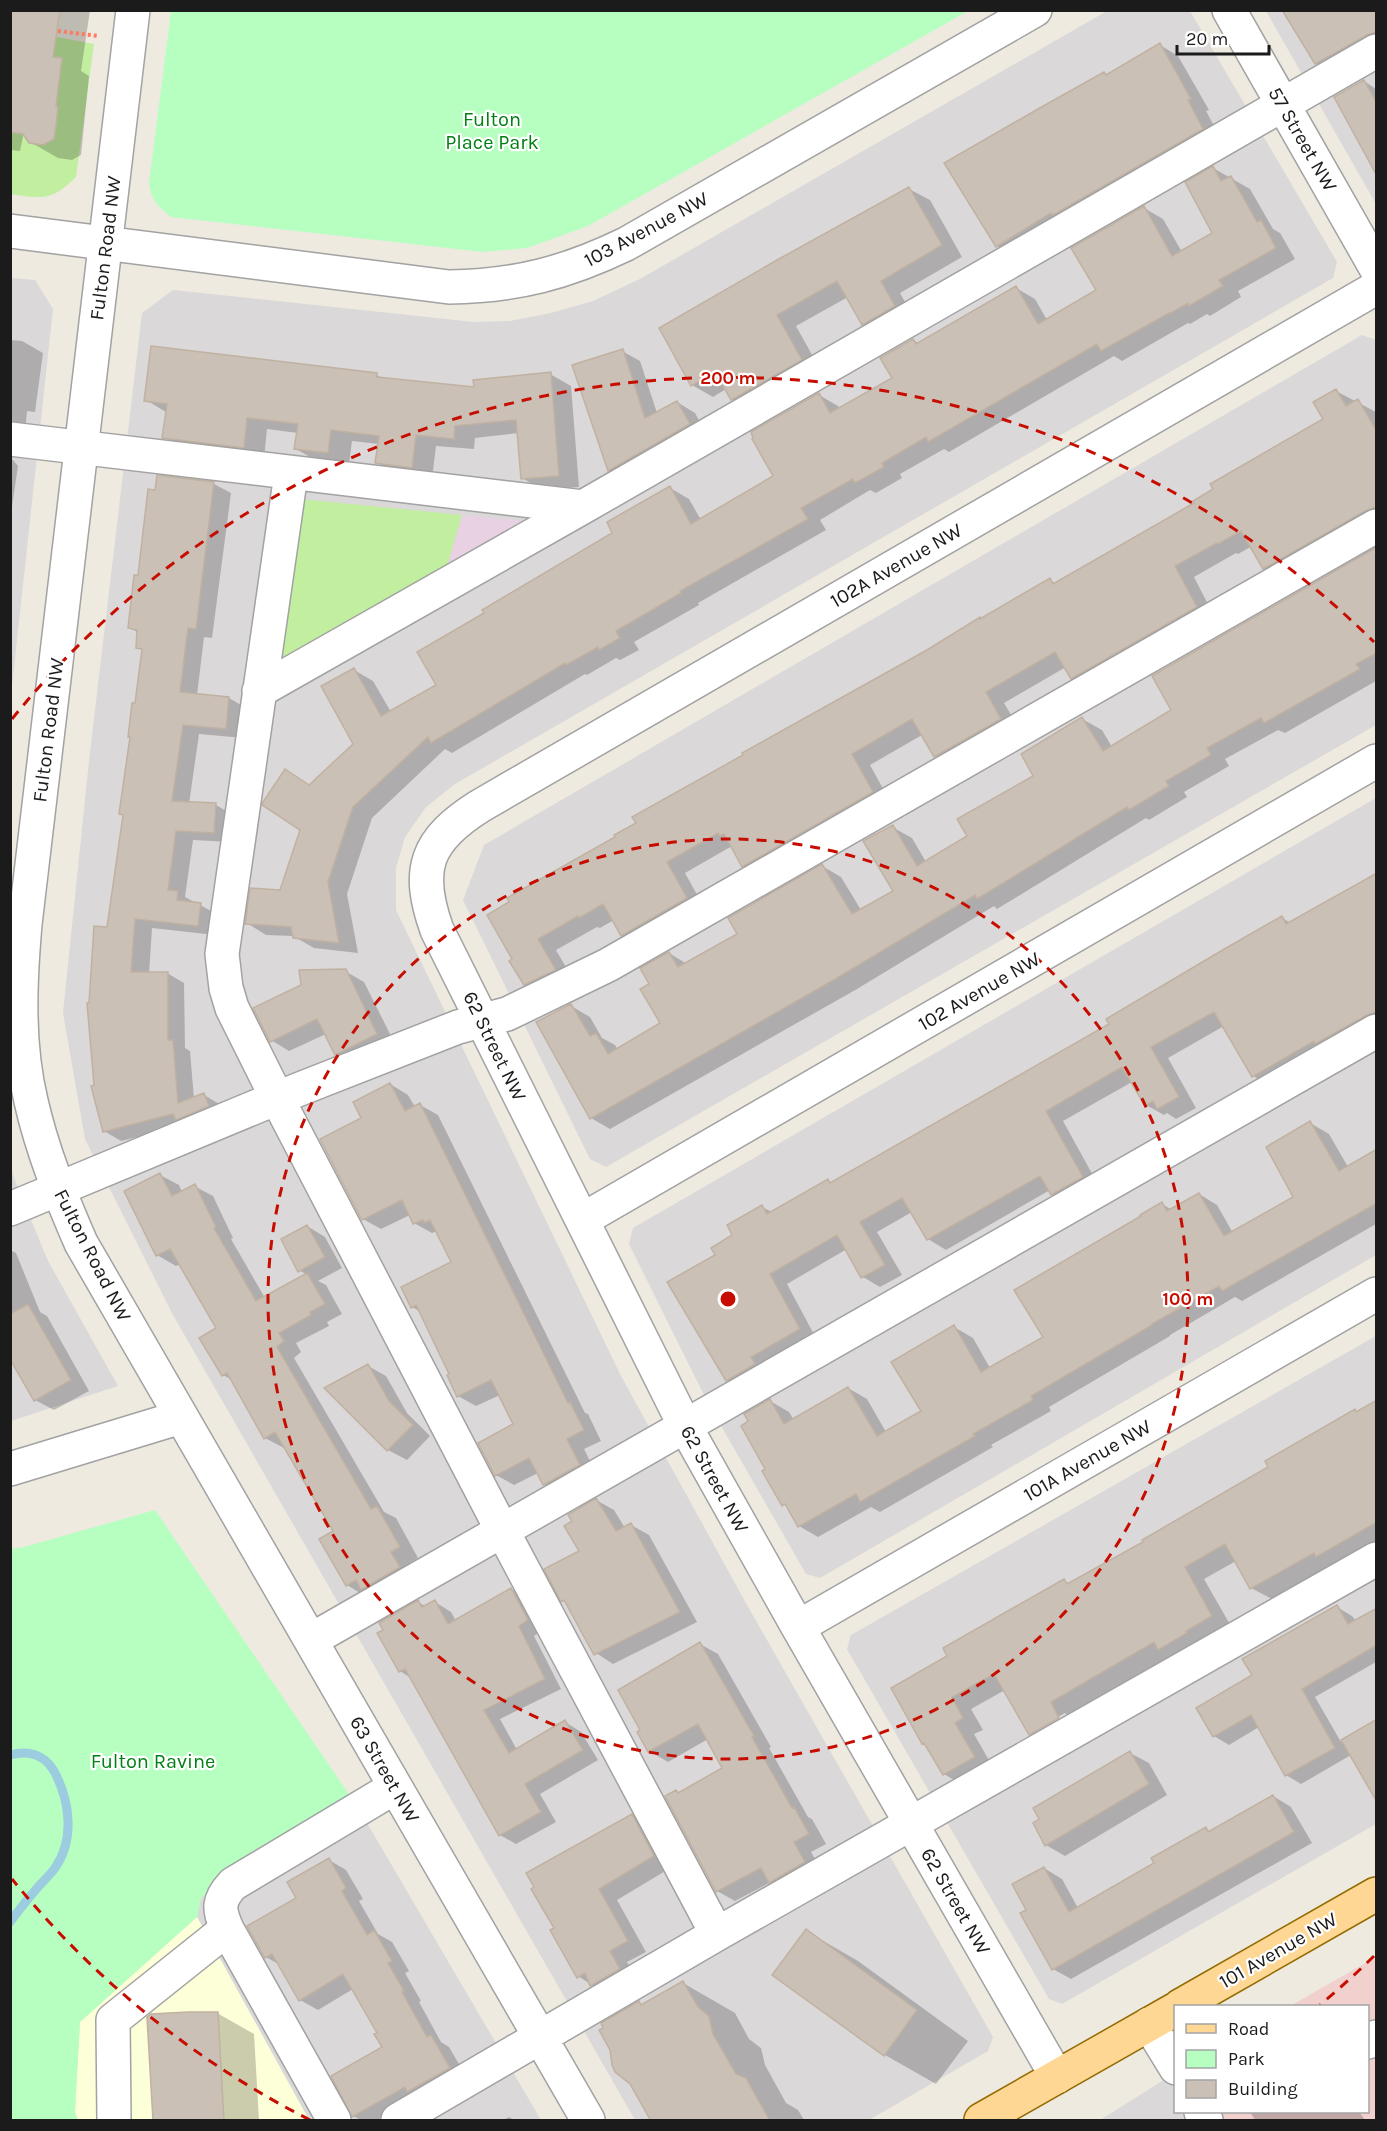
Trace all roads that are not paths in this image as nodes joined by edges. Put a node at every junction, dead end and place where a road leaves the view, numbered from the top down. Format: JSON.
{"nodes":[{"id":1,"x":133,"y":10,"type":"edge"},
{"id":2,"x":1035,"y":10,"type":"edge"},
{"id":3,"x":1229,"y":10,"type":"edge"},
{"id":4,"x":1377,"y":51,"type":"edge"},
{"id":5,"x":1283,"y":105,"type":"junction"},
{"id":6,"x":10,"y":231,"type":"edge"},
{"id":7,"x":105,"y":244,"type":"junction"},
{"id":8,"x":1377,"y":268,"type":"edge"},
{"id":9,"x":1377,"y":288,"type":"edge"},
{"id":10,"x":10,"y":439,"type":"edge"},
{"id":11,"x":82,"y":447,"type":"junction"},
{"id":12,"x":291,"y":474,"type":"junction"},
{"id":13,"x":583,"y":507,"type":"junction"},
{"id":14,"x":1377,"y":526,"type":"edge"},
{"id":15,"x":259,"y":691,"type":"junction"},
{"id":16,"x":1377,"y":761,"type":"edge"},
{"id":17,"x":430,"y":858,"type":"joint"},
{"id":18,"x":482,"y":1020,"type":"junction"},
{"id":19,"x":1377,"y":1031,"type":"edge"},
{"id":20,"x":277,"y":1098,"type":"junction"},
{"id":21,"x":57,"y":1189,"type":"junction"},
{"id":22,"x":10,"y":1209,"type":"edge"},
{"id":23,"x":582,"y":1220,"type":"junction"},
{"id":24,"x":1377,"y":1294,"type":"edge"},
{"id":25,"x":181,"y":1417,"type":"junction"},
{"id":26,"x":684,"y":1426,"type":"junction"},
{"id":27,"x":10,"y":1469,"type":"edge"},
{"id":28,"x":502,"y":1530,"type":"junction"},
{"id":29,"x":1377,"y":1559,"type":"edge"},
{"id":30,"x":798,"y":1627,"type":"junction"},
{"id":31,"x":311,"y":1640,"type":"junction"},
{"id":32,"x":395,"y":1787,"type":"junction"},
{"id":33,"x":912,"y":1825,"type":"junction"},
{"id":34,"x":1377,"y":1894,"type":"edge"},
{"id":35,"x":227,"y":1929,"type":"junction"},
{"id":36,"x":717,"y":1935,"type":"junction"},
{"id":37,"x":1183,"y":2005,"type":"edge"},
{"id":38,"x":1162,"y":2016,"type":"edge"},
{"id":39,"x":539,"y":2037,"type":"junction"},
{"id":40,"x":1174,"y":2061,"type":"edge"},
{"id":41,"x":1057,"y":2077,"type":"junction"},
{"id":42,"x":114,"y":2121,"type":"edge"},
{"id":43,"x":334,"y":2121,"type":"edge"},
{"id":44,"x":398,"y":2121,"type":"edge"},
{"id":45,"x":588,"y":2121,"type":"edge"},
{"id":46,"x":981,"y":2121,"type":"edge"}],
"edges":[{"from":1,"to":7,"type":"street","name":"Fulton Road NW"},
{"from":2,"to":7,"type":"street","name":"103 Avenue NW"},
{"from":3,"to":5,"type":"street","name":"57 Street NW"},
{"from":4,"to":5,"type":"street"},
{"from":5,"to":8,"type":"street","name":"57 Street NW"},
{"from":5,"to":13,"type":"street"},
{"from":6,"to":7,"type":"street","name":"103 Avenue NW"},
{"from":7,"to":11,"type":"street","name":"Fulton Road NW"},
{"from":9,"to":17,"type":"street","name":"102A Avenue NW"},
{"from":10,"to":11,"type":"street"},
{"from":11,"to":12,"type":"street"},
{"from":11,"to":21,"type":"street","name":"Fulton Road NW"},
{"from":12,"to":13,"type":"street"},
{"from":12,"to":15,"type":"street"},
{"from":13,"to":15,"type":"street"},
{"from":14,"to":18,"type":"street"},
{"from":15,"to":20,"type":"street"},
{"from":16,"to":23,"type":"street","name":"102 Avenue NW"},
{"from":17,"to":18,"type":"street","name":"62 Street NW"},
{"from":18,"to":20,"type":"street"},
{"from":18,"to":23,"type":"street","name":"62 Street NW"},
{"from":19,"to":26,"type":"street"},
{"from":20,"to":21,"type":"street"},
{"from":20,"to":28,"type":"street"},
{"from":21,"to":22,"type":"street"},
{"from":21,"to":25,"type":"street","name":"Fulton Road NW"},
{"from":23,"to":26,"type":"street","name":"62 Street NW"},
{"from":24,"to":30,"type":"street","name":"101A Avenue NW"},
{"from":25,"to":27,"type":"street"},
{"from":25,"to":31,"type":"street","name":"63 Street NW"},
{"from":26,"to":28,"type":"street"},
{"from":26,"to":30,"type":"street","name":"62 Street NW"},
{"from":28,"to":31,"type":"street"},
{"from":28,"to":36,"type":"street"},
{"from":29,"to":33,"type":"street"},
{"from":30,"to":33,"type":"street","name":"62 Street NW"},
{"from":31,"to":32,"type":"street","name":"63 Street NW"},
{"from":32,"to":35,"type":"street"},
{"from":32,"to":39,"type":"street","name":"63 Street NW"},
{"from":33,"to":36,"type":"street"},
{"from":33,"to":41,"type":"street","name":"62 Street NW"},
{"from":34,"to":37,"type":"main road","name":"101 Avenue NW"},
{"from":35,"to":42,"type":"street"},
{"from":35,"to":43,"type":"street"},
{"from":36,"to":39,"type":"street"},
{"from":38,"to":40,"type":"street"},
{"from":38,"to":41,"type":"main road"},
{"from":39,"to":44,"type":"street"},
{"from":39,"to":45,"type":"street","name":"63 Street NW"},
{"from":41,"to":46,"type":"main road"}]}
